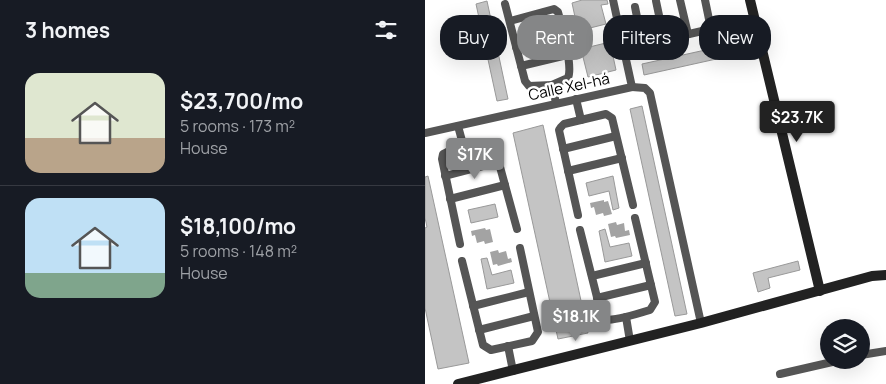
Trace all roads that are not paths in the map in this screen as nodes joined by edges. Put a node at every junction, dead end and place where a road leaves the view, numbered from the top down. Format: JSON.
{"nodes":[{"id":1,"x":613,"y":0,"type":"edge"},
{"id":2,"x":680,"y":0,"type":"edge"},
{"id":3,"x":705,"y":0,"type":"edge"},
{"id":4,"x":750,"y":0,"type":"edge"},
{"id":5,"x":656,"y":1,"type":"edge"},
{"id":6,"x":505,"y":4,"type":"dead end"},
{"id":7,"x":635,"y":6,"type":"dead end"},
{"id":8,"x":532,"y":15,"type":"edge"},
{"id":9,"x":559,"y":15,"type":"edge"},
{"id":10,"x":616,"y":15,"type":"edge"},
{"id":11,"x":637,"y":15,"type":"edge"},
{"id":12,"x":659,"y":15,"type":"edge"},
{"id":13,"x":684,"y":15,"type":"edge"},
{"id":14,"x":708,"y":15,"type":"edge"},
{"id":15,"x":517,"y":19,"type":"edge"},
{"id":16,"x":510,"y":21,"type":"junction"},
{"id":17,"x":516,"y":48,"type":"joint"},
{"id":18,"x":544,"y":60,"type":"edge"},
{"id":19,"x":568,"y":60,"type":"edge"},
{"id":20,"x":626,"y":60,"type":"edge"},
{"id":21,"x":521,"y":66,"type":"junction"},
{"id":22,"x":552,"y":85,"type":"junction"},
{"id":23,"x":632,"y":87,"type":"junction"},
{"id":24,"x":576,"y":99,"type":"junction"},
{"id":25,"x":556,"y":103,"type":"junction"},
{"id":26,"x":581,"y":120,"type":"junction"},
{"id":27,"x":458,"y":126,"type":"junction"},
{"id":28,"x":425,"y":134,"type":"edge"},
{"id":29,"x":617,"y":136,"type":"junction"},
{"id":30,"x":463,"y":148,"type":"junction"},
{"id":31,"x":563,"y":149,"type":"junction"},
{"id":32,"x":622,"y":158,"type":"junction"},
{"id":33,"x":499,"y":162,"type":"junction"},
{"id":34,"x":568,"y":171,"type":"junction"},
{"id":35,"x":445,"y":176,"type":"junction"},
{"id":36,"x":505,"y":185,"type":"junction"},
{"id":37,"x":450,"y":199,"type":"junction"},
{"id":38,"x":633,"y":205,"type":"dead end"},
{"id":39,"x":578,"y":215,"type":"dead end"},
{"id":40,"x":635,"y":218,"type":"dead end"},
{"id":41,"x":517,"y":229,"type":"dead end"},
{"id":42,"x":580,"y":230,"type":"dead end"},
{"id":43,"x":460,"y":244,"type":"dead end"},
{"id":44,"x":519,"y":248,"type":"dead end"},
{"id":45,"x":462,"y":261,"type":"dead end"},
{"id":46,"x":646,"y":263,"type":"junction"},
{"id":47,"x":886,"y":275,"type":"edge"},
{"id":48,"x":592,"y":276,"type":"junction"},
{"id":49,"x":651,"y":285,"type":"junction"},
{"id":50,"x":820,"y":291,"type":"junction"},
{"id":51,"x":529,"y":292,"type":"junction"},
{"id":52,"x":597,"y":298,"type":"junction"},
{"id":53,"x":473,"y":306,"type":"junction"},
{"id":54,"x":535,"y":316,"type":"junction"},
{"id":55,"x":626,"y":316,"type":"junction"},
{"id":56,"x":701,"y":323,"type":"junction"},
{"id":57,"x":479,"y":330,"type":"junction"},
{"id":58,"x":630,"y":341,"type":"junction"},
{"id":59,"x":508,"y":346,"type":"junction"},
{"id":60,"x":886,"y":351,"type":"edge"},
{"id":61,"x":870,"y":354,"type":"edge"},
{"id":62,"x":820,"y":365,"type":"edge"},
{"id":63,"x":513,"y":371,"type":"junction"},
{"id":64,"x":780,"y":374,"type":"dead end"},
{"id":65,"x":458,"y":384,"type":"edge"}],
"edges":[{"from":1,"to":10,"type":"street","name":"Calle Xel-há"},
{"from":2,"to":13,"type":"street"},
{"from":3,"to":14,"type":"street"},
{"from":4,"to":50,"type":"main road"},
{"from":5,"to":12,"type":"street"},
{"from":6,"to":16,"type":"street"},
{"from":7,"to":11,"type":"street"},
{"from":8,"to":9,"type":"street"},
{"from":15,"to":16,"type":"street"},
{"from":16,"to":17,"type":"street"},
{"from":17,"to":21,"type":"street"},
{"from":18,"to":21,"type":"street"},
{"from":19,"to":22,"type":"street"},
{"from":20,"to":23,"type":"street","name":"Calle Xel-há"},
{"from":21,"to":22,"type":"street"},
{"from":22,"to":25,"type":"street"},
{"from":23,"to":24,"type":"street","name":"Calle Xel-há"},
{"from":23,"to":56,"type":"street"},
{"from":24,"to":25,"type":"street","name":"Calle Xel-há"},
{"from":24,"to":26,"type":"street"},
{"from":25,"to":27,"type":"street","name":"Calle Xel-há"},
{"from":26,"to":29,"type":"street"},
{"from":26,"to":31,"type":"street"},
{"from":27,"to":28,"type":"street","name":"Calle Xel-há"},
{"from":27,"to":30,"type":"street"},
{"from":29,"to":31,"type":"street"},
{"from":29,"to":32,"type":"street"},
{"from":30,"to":33,"type":"street"},
{"from":30,"to":35,"type":"street"},
{"from":31,"to":34,"type":"street"},
{"from":32,"to":34,"type":"street"},
{"from":32,"to":38,"type":"street"},
{"from":33,"to":35,"type":"street"},
{"from":33,"to":36,"type":"street"},
{"from":34,"to":39,"type":"street"},
{"from":35,"to":37,"type":"street"},
{"from":36,"to":37,"type":"street"},
{"from":36,"to":41,"type":"street"},
{"from":37,"to":43,"type":"street"},
{"from":40,"to":46,"type":"street"},
{"from":42,"to":48,"type":"street"},
{"from":44,"to":51,"type":"street"},
{"from":45,"to":53,"type":"street"},
{"from":46,"to":48,"type":"street"},
{"from":46,"to":49,"type":"street"},
{"from":47,"to":50,"type":"main road"},
{"from":48,"to":52,"type":"street"},
{"from":49,"to":52,"type":"street"},
{"from":49,"to":55,"type":"street"},
{"from":50,"to":56,"type":"main road"},
{"from":51,"to":53,"type":"street"},
{"from":51,"to":54,"type":"street"},
{"from":52,"to":55,"type":"street"},
{"from":53,"to":57,"type":"street"},
{"from":54,"to":57,"type":"street"},
{"from":54,"to":59,"type":"street"},
{"from":55,"to":58,"type":"street"},
{"from":56,"to":58,"type":"main road"},
{"from":57,"to":59,"type":"street"},
{"from":58,"to":63,"type":"main road"},
{"from":59,"to":63,"type":"street"},
{"from":60,"to":61,"type":"street"},
{"from":62,"to":64,"type":"street"},
{"from":63,"to":65,"type":"main road"}]}
